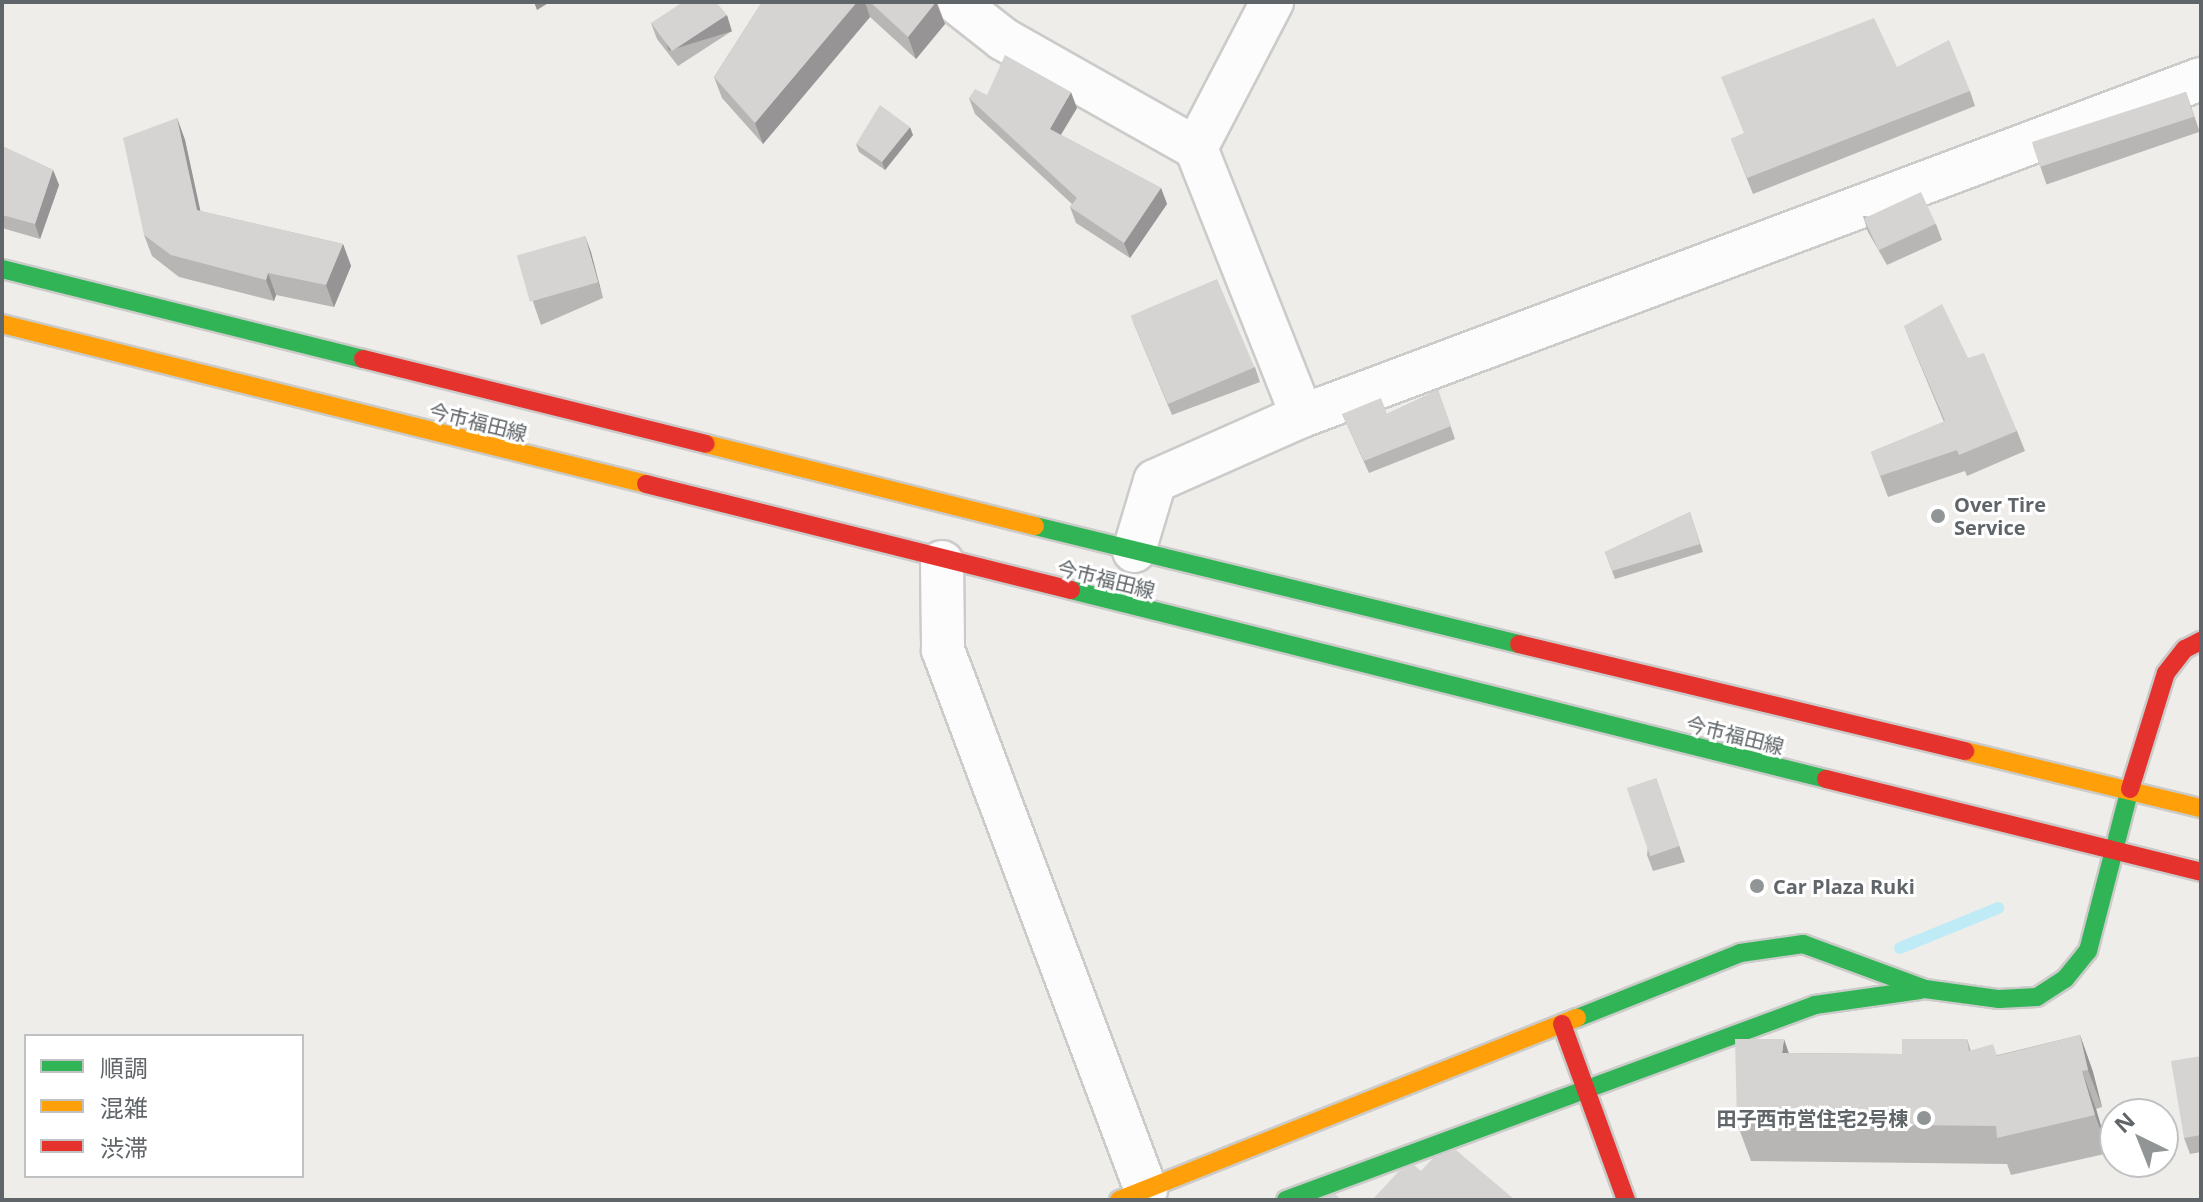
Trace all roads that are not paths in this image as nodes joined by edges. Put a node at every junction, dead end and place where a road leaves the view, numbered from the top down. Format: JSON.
{"nodes":[{"id":1,"x":956,"y":2,"type":"edge"},
{"id":2,"x":1272,"y":2,"type":"edge"},
{"id":3,"x":2201,"y":79,"type":"edge"},
{"id":4,"x":1196,"y":148,"type":"junction"},
{"id":5,"x":2,"y":269,"type":"edge"},
{"id":6,"x":2,"y":324,"type":"edge"},
{"id":7,"x":1302,"y":416,"type":"junction"},
{"id":8,"x":1134,"y":551,"type":"junction"},
{"id":9,"x":942,"y":562,"type":"junction"},
{"id":10,"x":2201,"y":641,"type":"edge"},
{"id":11,"x":2130,"y":793,"type":"junction"},
{"id":12,"x":2201,"y":808,"type":"edge"},
{"id":13,"x":2116,"y":851,"type":"junction"},
{"id":14,"x":2201,"y":872,"type":"edge"},
{"id":15,"x":1925,"y":989,"type":"junction"},
{"id":16,"x":1562,"y":1024,"type":"junction"},
{"id":17,"x":1587,"y":1092,"type":"junction"},
{"id":18,"x":1147,"y":1189,"type":"edge"},
{"id":19,"x":1194,"y":1192,"type":"dead end"},
{"id":20,"x":1286,"y":1200,"type":"edge"},
{"id":21,"x":1626,"y":1200,"type":"edge"}],
"edges":[{"from":1,"to":4,"type":"street"},
{"from":2,"to":4,"type":"street"},
{"from":3,"to":7,"type":"street"},
{"from":4,"to":7,"type":"street"},
{"from":5,"to":8,"type":"main road","name":"今市福田線"},
{"from":6,"to":9,"type":"main road","name":"今市福田線"},
{"from":7,"to":8,"type":"street"},
{"from":8,"to":11,"type":"main road","name":"今市福田線"},
{"from":9,"to":13,"type":"main road","name":"今市福田線"},
{"from":9,"to":18,"type":"street"},
{"from":10,"to":11,"type":"main road"},
{"from":11,"to":12,"type":"main road","name":"今市福田線"},
{"from":11,"to":13,"type":"main road"},
{"from":13,"to":14,"type":"main road","name":"今市福田線"},
{"from":13,"to":15,"type":"main road"},
{"from":15,"to":16,"type":"main road"},
{"from":15,"to":17,"type":"main road"},
{"from":16,"to":17,"type":"main road"},
{"from":16,"to":18,"type":"main road"},
{"from":17,"to":20,"type":"main road"},
{"from":17,"to":21,"type":"main road"},
{"from":18,"to":19,"type":"main road"}]}
